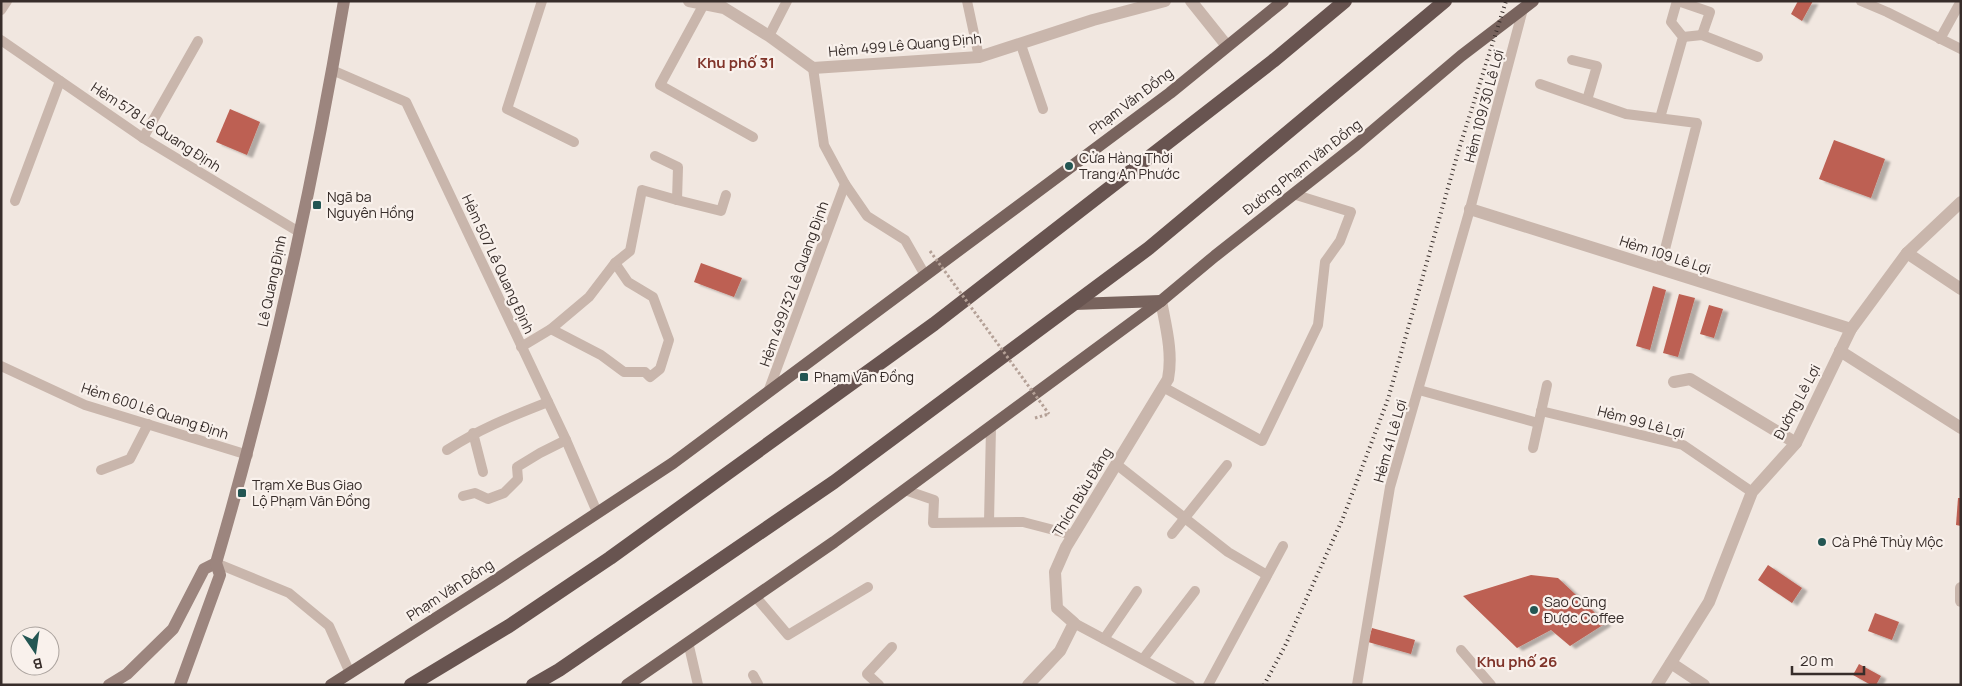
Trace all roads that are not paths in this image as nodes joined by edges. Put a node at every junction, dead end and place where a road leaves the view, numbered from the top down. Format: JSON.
{"nodes":[{"id":1,"x":7,"y":1,"type":"edge"},
{"id":2,"x":344,"y":1,"type":"edge"},
{"id":3,"x":542,"y":1,"type":"edge"},
{"id":4,"x":689,"y":1,"type":"edge"},
{"id":5,"x":787,"y":1,"type":"edge"},
{"id":6,"x":967,"y":1,"type":"edge"},
{"id":7,"x":1166,"y":1,"type":"edge"},
{"id":8,"x":1191,"y":1,"type":"edge"},
{"id":9,"x":1282,"y":1,"type":"edge"},
{"id":10,"x":1345,"y":1,"type":"edge"},
{"id":11,"x":1445,"y":1,"type":"edge"},
{"id":12,"x":1677,"y":1,"type":"edge"},
{"id":13,"x":1860,"y":1,"type":"edge"},
{"id":14,"x":1960,"y":1,"type":"edge"},
{"id":15,"x":704,"y":4,"type":"junction"},
{"id":16,"x":1141,"y":5,"type":"edge"},
{"id":17,"x":1528,"y":5,"type":"edge"},
{"id":18,"x":1,"y":10,"type":"edge"},
{"id":19,"x":1702,"y":35,"type":"junction"},
{"id":20,"x":769,"y":36,"type":"junction"},
{"id":21,"x":1683,"y":38,"type":"junction"},
{"id":22,"x":1940,"y":39,"type":"junction"},
{"id":23,"x":198,"y":41,"type":"dead end"},
{"id":24,"x":2,"y":43,"type":"edge"},
{"id":25,"x":1021,"y":45,"type":"junction"},
{"id":26,"x":1227,"y":46,"type":"junction"},
{"id":27,"x":1961,"y":49,"type":"edge"},
{"id":28,"x":979,"y":57,"type":"junction"},
{"id":29,"x":1758,"y":57,"type":"dead end"},
{"id":30,"x":1572,"y":60,"type":"dead end"},
{"id":31,"x":813,"y":68,"type":"junction"},
{"id":32,"x":332,"y":70,"type":"junction"},
{"id":33,"x":60,"y":81,"type":"junction"},
{"id":34,"x":1540,"y":84,"type":"dead end"},
{"id":35,"x":1587,"y":100,"type":"junction"},
{"id":36,"x":1043,"y":108,"type":"dead end"},
{"id":37,"x":1660,"y":118,"type":"junction"},
{"id":38,"x":143,"y":138,"type":"junction"},
{"id":39,"x":753,"y":138,"type":"dead end"},
{"id":40,"x":574,"y":142,"type":"dead end"},
{"id":41,"x":655,"y":156,"type":"dead end"},
{"id":42,"x":845,"y":184,"type":"junction"},
{"id":43,"x":1294,"y":194,"type":"junction"},
{"id":44,"x":726,"y":195,"type":"dead end"},
{"id":45,"x":677,"y":200,"type":"junction"},
{"id":46,"x":15,"y":201,"type":"dead end"},
{"id":47,"x":1961,"y":202,"type":"edge"},
{"id":48,"x":1470,"y":209,"type":"junction"},
{"id":49,"x":299,"y":232,"type":"junction"},
{"id":50,"x":1907,"y":253,"type":"junction"},
{"id":51,"x":615,"y":263,"type":"junction"},
{"id":52,"x":1660,"y":269,"type":"junction"},
{"id":53,"x":925,"y":275,"type":"junction"},
{"id":54,"x":1961,"y":289,"type":"edge"},
{"id":55,"x":1161,"y":302,"type":"junction"},
{"id":56,"x":1074,"y":304,"type":"junction"},
{"id":57,"x":1851,"y":329,"type":"junction"},
{"id":58,"x":552,"y":330,"type":"junction"},
{"id":59,"x":522,"y":347,"type":"junction"},
{"id":60,"x":1840,"y":351,"type":"junction"},
{"id":61,"x":1,"y":366,"type":"edge"},
{"id":62,"x":1674,"y":382,"type":"dead end"},
{"id":63,"x":1547,"y":385,"type":"dead end"},
{"id":64,"x":1163,"y":387,"type":"junction"},
{"id":65,"x":1419,"y":390,"type":"junction"},
{"id":66,"x":768,"y":393,"type":"junction"},
{"id":67,"x":548,"y":402,"type":"junction"},
{"id":68,"x":1541,"y":411,"type":"junction"},
{"id":69,"x":1538,"y":423,"type":"junction"},
{"id":70,"x":148,"y":424,"type":"junction"},
{"id":71,"x":991,"y":427,"type":"junction"},
{"id":72,"x":1961,"y":428,"type":"edge"},
{"id":73,"x":473,"y":433,"type":"junction"},
{"id":74,"x":566,"y":440,"type":"junction"},
{"id":75,"x":1796,"y":443,"type":"junction"},
{"id":76,"x":1533,"y":448,"type":"dead end"},
{"id":77,"x":447,"y":450,"type":"dead end"},
{"id":78,"x":248,"y":455,"type":"junction"},
{"id":79,"x":1116,"y":464,"type":"junction"},
{"id":80,"x":1227,"y":465,"type":"dead end"},
{"id":81,"x":100,"y":470,"type":"dead end"},
{"id":82,"x":482,"y":472,"type":"dead end"},
{"id":83,"x":905,"y":490,"type":"junction"},
{"id":84,"x":1752,"y":492,"type":"junction"},
{"id":85,"x":463,"y":496,"type":"dead end"},
{"id":86,"x":597,"y":512,"type":"junction"},
{"id":87,"x":1184,"y":518,"type":"junction"},
{"id":88,"x":989,"y":522,"type":"junction"},
{"id":89,"x":1172,"y":534,"type":"dead end"},
{"id":90,"x":1073,"y":535,"type":"junction"},
{"id":91,"x":1283,"y":546,"type":"dead end"},
{"id":92,"x":216,"y":563,"type":"junction"},
{"id":93,"x":1268,"y":574,"type":"junction"},
{"id":94,"x":868,"y":587,"type":"dead end"},
{"id":95,"x":1961,"y":588,"type":"edge"},
{"id":96,"x":1137,"y":591,"type":"dead end"},
{"id":97,"x":1195,"y":591,"type":"dead end"},
{"id":98,"x":755,"y":596,"type":"junction"},
{"id":99,"x":1961,"y":601,"type":"edge"},
{"id":100,"x":1074,"y":623,"type":"junction"},
{"id":101,"x":1104,"y":639,"type":"junction"},
{"id":102,"x":688,"y":642,"type":"junction"},
{"id":103,"x":892,"y":647,"type":"dead end"},
{"id":104,"x":1461,"y":650,"type":"dead end"},
{"id":105,"x":1143,"y":659,"type":"junction"},
{"id":106,"x":1671,"y":663,"type":"junction"},
{"id":107,"x":350,"y":674,"type":"junction"},
{"id":108,"x":109,"y":685,"type":"edge"},
{"id":109,"x":180,"y":685,"type":"edge"},
{"id":110,"x":331,"y":685,"type":"edge"},
{"id":111,"x":411,"y":685,"type":"edge"},
{"id":112,"x":533,"y":685,"type":"edge"},
{"id":113,"x":627,"y":685,"type":"edge"},
{"id":114,"x":698,"y":685,"type":"edge"},
{"id":115,"x":879,"y":685,"type":"edge"},
{"id":116,"x":1028,"y":685,"type":"edge"},
{"id":117,"x":1190,"y":685,"type":"edge"},
{"id":118,"x":1208,"y":685,"type":"edge"},
{"id":119,"x":1358,"y":685,"type":"edge"},
{"id":120,"x":1491,"y":685,"type":"edge"},
{"id":121,"x":1657,"y":685,"type":"edge"},
{"id":122,"x":1704,"y":685,"type":"edge"}],
"edges":[{"from":1,"to":18,"type":"lane"},
{"from":2,"to":32,"type":"main road","name":"Lê Quang Định"},
{"from":3,"to":40,"type":"lane"},
{"from":4,"to":15,"type":"street","name":"Hẻm 499 Lê Quang Định"},
{"from":5,"to":20,"type":"lane"},
{"from":6,"to":28,"type":"lane"},
{"from":7,"to":16,"type":"street","name":"Hẻm 499 Lê Quang Định"},
{"from":8,"to":26,"type":"street"},
{"from":9,"to":26,"type":"main road","name":"Phạm Văn Đồng"},
{"from":10,"to":111,"type":"highway"},
{"from":11,"to":56,"type":"highway"},
{"from":12,"to":19,"type":"lane"},
{"from":12,"to":21,"type":"lane"},
{"from":13,"to":22,"type":"lane"},
{"from":14,"to":22,"type":"lane"},
{"from":15,"to":20,"type":"street","name":"Hẻm 499 Lê Quang Định"},
{"from":15,"to":39,"type":"lane"},
{"from":16,"to":25,"type":"street","name":"Hẻm 499 Lê Quang Định"},
{"from":17,"to":43,"type":"main road","name":"Đường Phạm Văn Đồng"},
{"from":17,"to":48,"type":"lane","name":"Hẻm 109/30 Lê Lợi"},
{"from":19,"to":21,"type":"lane"},
{"from":19,"to":29,"type":"lane"},
{"from":20,"to":31,"type":"street","name":"Hẻm 499 Lê Quang Định"},
{"from":21,"to":37,"type":"lane"},
{"from":22,"to":27,"type":"lane"},
{"from":23,"to":38,"type":"lane"},
{"from":24,"to":33,"type":"lane","name":"Hẻm 578 Lê Quang Định"},
{"from":25,"to":28,"type":"street","name":"Hẻm 499 Lê Quang Định"},
{"from":25,"to":36,"type":"lane"},
{"from":26,"to":53,"type":"main road","name":"Phạm Văn Đồng"},
{"from":28,"to":31,"type":"street","name":"Hẻm 499 Lê Quang Định"},
{"from":30,"to":35,"type":"lane"},
{"from":31,"to":42,"type":"lane"},
{"from":32,"to":49,"type":"main road","name":"Lê Quang Định"},
{"from":32,"to":59,"type":"lane","name":"Hẻm 507 Lê Quang Định"},
{"from":33,"to":38,"type":"lane","name":"Hẻm 578 Lê Quang Định"},
{"from":33,"to":46,"type":"lane"},
{"from":34,"to":35,"type":"lane"},
{"from":35,"to":37,"type":"lane"},
{"from":37,"to":52,"type":"lane"},
{"from":38,"to":49,"type":"lane","name":"Hẻm 578 Lê Quang Định"},
{"from":41,"to":45,"type":"lane"},
{"from":42,"to":53,"type":"lane"},
{"from":42,"to":66,"type":"lane","name":"Hẻm 499/32 Lê Quang Định"},
{"from":43,"to":55,"type":"main road","name":"Đường Phạm Văn Đồng"},
{"from":43,"to":64,"type":"lane"},
{"from":44,"to":45,"type":"lane"},
{"from":45,"to":51,"type":"lane"},
{"from":47,"to":50,"type":"street","name":"Đường Lê Lợi"},
{"from":48,"to":52,"type":"street","name":"Hẻm 109 Lê Lợi"},
{"from":48,"to":65,"type":"lane","name":"Hẻm 41 Lê Lợi"},
{"from":49,"to":78,"type":"main road","name":"Lê Quang Định"},
{"from":50,"to":54,"type":"street"},
{"from":50,"to":57,"type":"street","name":"Đường Lê Lợi"},
{"from":51,"to":58,"type":"lane"},
{"from":51,"to":58,"type":"lane"},
{"from":52,"to":57,"type":"street","name":"Hẻm 109 Lê Lợi"},
{"from":53,"to":66,"type":"main road","name":"Phạm Văn Đồng"},
{"from":55,"to":56,"type":"main road"},
{"from":55,"to":64,"type":"street","name":"Thích Bửu Đăng"},
{"from":55,"to":71,"type":"main road"},
{"from":56,"to":112,"type":"highway"},
{"from":57,"to":60,"type":"street","name":"Đường Lê Lợi"},
{"from":58,"to":59,"type":"lane"},
{"from":59,"to":67,"type":"lane","name":"Hẻm 507 Lê Quang Định"},
{"from":60,"to":72,"type":"street"},
{"from":60,"to":75,"type":"street","name":"Đường Lê Lợi"},
{"from":61,"to":70,"type":"lane","name":"Hẻm 600 Lê Quang Định"},
{"from":62,"to":75,"type":"street"},
{"from":63,"to":68,"type":"lane"},
{"from":64,"to":79,"type":"street","name":"Thích Bửu Đăng"},
{"from":65,"to":69,"type":"lane"},
{"from":65,"to":119,"type":"lane","name":"Hẻm 41 Lê Lợi"},
{"from":66,"to":86,"type":"main road","name":"Phạm Văn Đồng"},
{"from":67,"to":73,"type":"lane"},
{"from":67,"to":74,"type":"lane","name":"Hẻm 507 Lê Quang Định"},
{"from":68,"to":69,"type":"lane"},
{"from":68,"to":84,"type":"lane","name":"Hẻm 99 Lê Lợi"},
{"from":69,"to":76,"type":"lane"},
{"from":70,"to":78,"type":"lane","name":"Hẻm 600 Lê Quang Định"},
{"from":70,"to":81,"type":"lane"},
{"from":71,"to":83,"type":"main road"},
{"from":71,"to":88,"type":"lane"},
{"from":73,"to":77,"type":"lane"},
{"from":73,"to":82,"type":"lane"},
{"from":74,"to":85,"type":"lane"},
{"from":74,"to":86,"type":"lane","name":"Hẻm 507 Lê Quang Định"},
{"from":75,"to":84,"type":"street","name":"Đường Lê Lợi"},
{"from":78,"to":92,"type":"main road","name":"Lê Quang Định"},
{"from":79,"to":87,"type":"lane"},
{"from":79,"to":90,"type":"street","name":"Thích Bửu Đăng"},
{"from":80,"to":87,"type":"lane"},
{"from":83,"to":88,"type":"lane"},
{"from":83,"to":98,"type":"main road"},
{"from":84,"to":106,"type":"street","name":"Đường Lê Lợi"},
{"from":86,"to":107,"type":"main road","name":"Phạm Văn Đồng"},
{"from":87,"to":89,"type":"lane"},
{"from":87,"to":93,"type":"lane"},
{"from":88,"to":90,"type":"lane"},
{"from":90,"to":100,"type":"street","name":"Thích Bửu Đăng"},
{"from":91,"to":93,"type":"lane"},
{"from":92,"to":107,"type":"lane"},
{"from":92,"to":108,"type":"main road"},
{"from":92,"to":109,"type":"main road","name":"Lê Quang Định"},
{"from":93,"to":118,"type":"lane"},
{"from":94,"to":98,"type":"lane"},
{"from":95,"to":99,"type":"street"},
{"from":96,"to":101,"type":"lane"},
{"from":97,"to":105,"type":"lane"},
{"from":98,"to":102,"type":"main road"},
{"from":100,"to":101,"type":"lane"},
{"from":100,"to":116,"type":"street"},
{"from":101,"to":105,"type":"lane"},
{"from":102,"to":113,"type":"main road"},
{"from":102,"to":114,"type":"lane"},
{"from":103,"to":115,"type":"lane"},
{"from":104,"to":120,"type":"lane"},
{"from":105,"to":117,"type":"lane"},
{"from":106,"to":121,"type":"street","name":"Đường Lê Lợi"},
{"from":106,"to":122,"type":"street"},
{"from":107,"to":110,"type":"main road","name":"Phạm Văn Đồng"}]}
